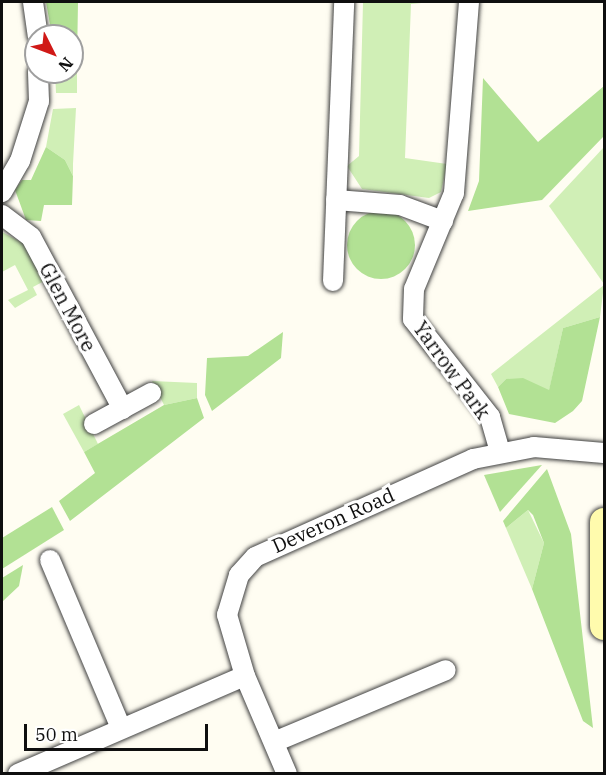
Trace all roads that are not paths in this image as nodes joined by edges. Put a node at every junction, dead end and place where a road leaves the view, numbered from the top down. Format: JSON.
{"nodes":[{"id":1,"x":33,"y":2,"type":"edge"},
{"id":2,"x":344,"y":2,"type":"edge"},
{"id":3,"x":469,"y":2,"type":"edge"},
{"id":4,"x":36,"y":24,"type":"edge"},
{"id":5,"x":38,"y":84,"type":"edge"},
{"id":6,"x":2,"y":192,"type":"edge"},
{"id":7,"x":336,"y":200,"type":"junction"},
{"id":8,"x":2,"y":215,"type":"edge"},
{"id":9,"x":443,"y":221,"type":"junction"},
{"id":10,"x":333,"y":281,"type":"dead end"},
{"id":11,"x":151,"y":393,"type":"dead end"},
{"id":12,"x":123,"y":409,"type":"junction"},
{"id":13,"x":94,"y":424,"type":"dead end"},
{"id":14,"x":500,"y":452,"type":"junction"},
{"id":15,"x":604,"y":453,"type":"edge"},
{"id":16,"x":604,"y":522,"type":"edge"},
{"id":17,"x":50,"y":560,"type":"dead end"},
{"id":18,"x":604,"y":626,"type":"edge"},
{"id":19,"x":446,"y":670,"type":"dead end"},
{"id":20,"x":245,"y":676,"type":"junction"},
{"id":21,"x":121,"y":728,"type":"junction"},
{"id":22,"x":274,"y":742,"type":"junction"},
{"id":23,"x":18,"y":774,"type":"edge"},
{"id":24,"x":287,"y":774,"type":"edge"}],
"edges":[{"from":1,"to":4,"type":"street"},
{"from":2,"to":7,"type":"street"},
{"from":3,"to":9,"type":"street","name":"Yarrow Park"},
{"from":5,"to":6,"type":"street"},
{"from":7,"to":9,"type":"street"},
{"from":7,"to":10,"type":"street"},
{"from":8,"to":12,"type":"street","name":"Glen More"},
{"from":9,"to":14,"type":"street","name":"Yarrow Park"},
{"from":11,"to":12,"type":"street"},
{"from":12,"to":13,"type":"street"},
{"from":14,"to":15,"type":"street","name":"Deveron Road"},
{"from":14,"to":20,"type":"street","name":"Deveron Road"},
{"from":16,"to":18,"type":"street"},
{"from":17,"to":21,"type":"street"},
{"from":19,"to":22,"type":"street"},
{"from":20,"to":21,"type":"street"},
{"from":20,"to":22,"type":"street","name":"Deveron Road"},
{"from":21,"to":23,"type":"street"},
{"from":22,"to":24,"type":"street","name":"Deveron Road"}]}
